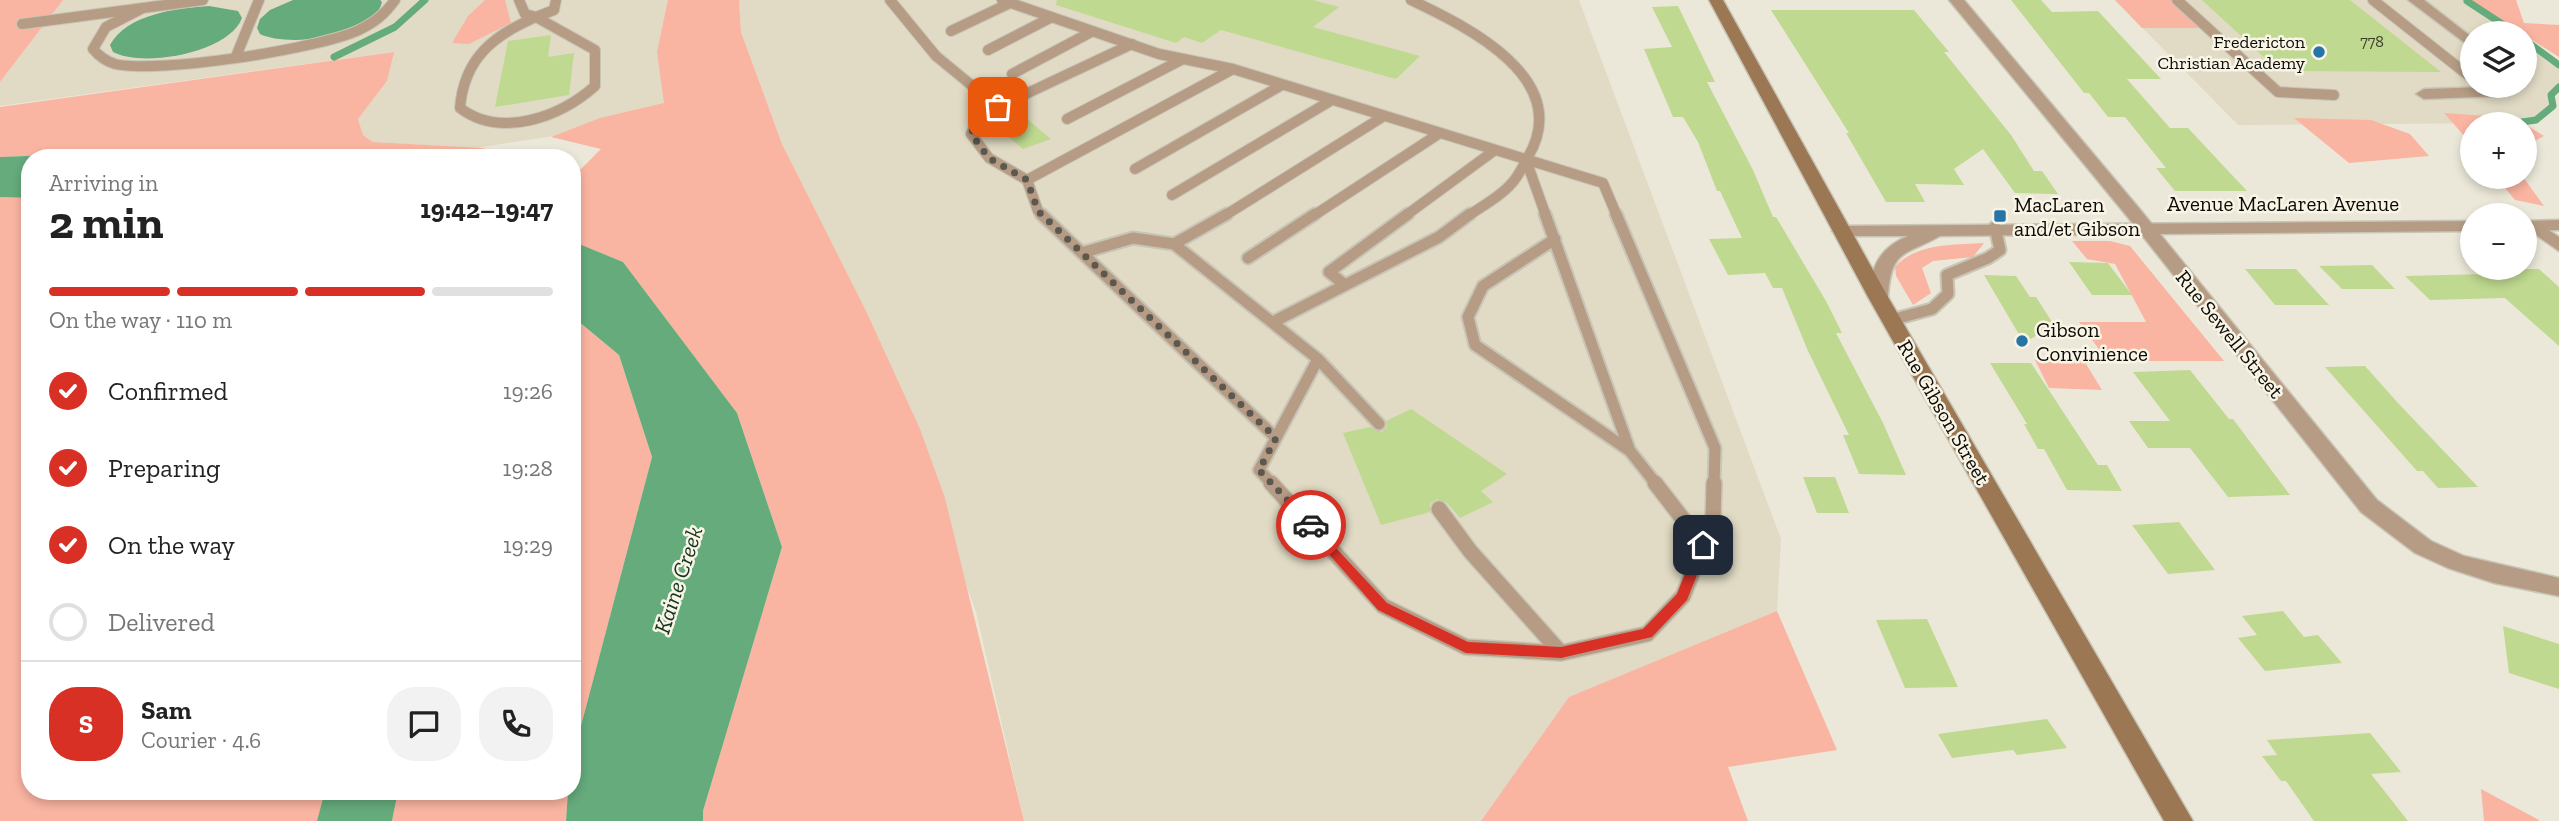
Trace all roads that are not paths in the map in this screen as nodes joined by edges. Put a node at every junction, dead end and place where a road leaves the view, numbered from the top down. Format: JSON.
{"nodes":[{"id":1,"x":203,"y":0,"type":"edge"},
{"id":2,"x":260,"y":0,"type":"edge"},
{"id":3,"x":395,"y":0,"type":"edge"},
{"id":4,"x":519,"y":0,"type":"edge"},
{"id":5,"x":556,"y":0,"type":"edge"},
{"id":6,"x":890,"y":0,"type":"edge"},
{"id":7,"x":1411,"y":0,"type":"edge"},
{"id":8,"x":1716,"y":0,"type":"edge"},
{"id":9,"x":1956,"y":0,"type":"edge"},
{"id":10,"x":2177,"y":0,"type":"edge"},
{"id":11,"x":2373,"y":0,"type":"edge"},
{"id":12,"x":2415,"y":0,"type":"edge"},
{"id":13,"x":1006,"y":1,"type":"edge"},
{"id":14,"x":143,"y":8,"type":"junction"},
{"id":15,"x":536,"y":17,"type":"junction"},
{"id":16,"x":1052,"y":17,"type":"junction"},
{"id":17,"x":22,"y":24,"type":"dead end"},
{"id":18,"x":951,"y":31,"type":"dead end"},
{"id":19,"x":1093,"y":31,"type":"junction"},
{"id":20,"x":2460,"y":35,"type":"edge"},
{"id":21,"x":1132,"y":44,"type":"junction"},
{"id":22,"x":988,"y":50,"type":"dead end"},
{"id":23,"x":237,"y":54,"type":"junction"},
{"id":24,"x":1183,"y":59,"type":"junction"},
{"id":25,"x":1233,"y":69,"type":"junction"},
{"id":26,"x":2460,"y":69,"type":"edge"},
{"id":27,"x":1012,"y":74,"type":"dead end"},
{"id":28,"x":1282,"y":85,"type":"junction"},
{"id":29,"x":2460,"y":91,"type":"edge"},
{"id":30,"x":2424,"y":93,"type":"dead end"},
{"id":31,"x":2334,"y":94,"type":"dead end"},
{"id":32,"x":1332,"y":100,"type":"junction"},
{"id":33,"x":998,"y":107,"type":"junction"},
{"id":34,"x":1384,"y":116,"type":"junction"},
{"id":35,"x":1067,"y":119,"type":"dead end"},
{"id":36,"x":1440,"y":133,"type":"junction"},
{"id":37,"x":1496,"y":150,"type":"junction"},
{"id":38,"x":1526,"y":160,"type":"junction"},
{"id":39,"x":1135,"y":169,"type":"dead end"},
{"id":40,"x":1027,"y":180,"type":"junction"},
{"id":41,"x":1172,"y":195,"type":"dead end"},
{"id":42,"x":2559,"y":225,"type":"edge"},
{"id":43,"x":2144,"y":226,"type":"junction"},
{"id":44,"x":2460,"y":226,"type":"edge"},
{"id":45,"x":2537,"y":226,"type":"edge"},
{"id":46,"x":1995,"y":227,"type":"junction"},
{"id":47,"x":1948,"y":228,"type":"junction"},
{"id":48,"x":1841,"y":231,"type":"junction"},
{"id":49,"x":2537,"y":231,"type":"edge"},
{"id":50,"x":1555,"y":239,"type":"junction"},
{"id":51,"x":1174,"y":244,"type":"junction"},
{"id":52,"x":2559,"y":246,"type":"edge"},
{"id":53,"x":1084,"y":252,"type":"junction"},
{"id":54,"x":1248,"y":258,"type":"dead end"},
{"id":55,"x":1345,"y":285,"type":"junction"},
{"id":56,"x":1878,"y":297,"type":"junction"},
{"id":57,"x":1891,"y":320,"type":"junction"},
{"id":58,"x":1273,"y":322,"type":"junction"},
{"id":59,"x":1318,"y":359,"type":"junction"},
{"id":60,"x":1380,"y":424,"type":"dead end"},
{"id":61,"x":1276,"y":438,"type":"junction"},
{"id":62,"x":1630,"y":451,"type":"junction"},
{"id":63,"x":1439,"y":509,"type":"dead end"},
{"id":64,"x":1703,"y":545,"type":"junction"},
{"id":65,"x":2559,"y":587,"type":"edge"},
{"id":66,"x":1561,"y":653,"type":"junction"},
{"id":67,"x":2179,"y":821,"type":"edge"}],
"edges":[{"from":1,"to":14,"type":"lane"},
{"from":2,"to":23,"type":"lane"},
{"from":3,"to":23,"type":"lane"},
{"from":4,"to":15,"type":"lane"},
{"from":5,"to":15,"type":"lane"},
{"from":6,"to":33,"type":"lane"},
{"from":7,"to":38,"type":"lane"},
{"from":8,"to":48,"type":"main road","name":"Rue Gibson Street"},
{"from":9,"to":43,"type":"street","name":"Rue Sewell Street"},
{"from":10,"to":31,"type":"lane"},
{"from":11,"to":26,"type":"lane"},
{"from":12,"to":20,"type":"street"},
{"from":13,"to":16,"type":"lane"},
{"from":13,"to":18,"type":"lane"},
{"from":14,"to":17,"type":"lane"},
{"from":14,"to":23,"type":"lane"},
{"from":15,"to":15,"type":"lane"},
{"from":16,"to":19,"type":"lane"},
{"from":16,"to":22,"type":"lane"},
{"from":19,"to":21,"type":"lane"},
{"from":19,"to":27,"type":"lane"},
{"from":21,"to":24,"type":"lane"},
{"from":21,"to":33,"type":"lane"},
{"from":24,"to":25,"type":"lane"},
{"from":24,"to":35,"type":"lane"},
{"from":25,"to":28,"type":"lane"},
{"from":25,"to":40,"type":"lane"},
{"from":28,"to":32,"type":"lane"},
{"from":28,"to":39,"type":"lane"},
{"from":29,"to":30,"type":"street"},
{"from":32,"to":34,"type":"lane"},
{"from":32,"to":41,"type":"lane"},
{"from":33,"to":40,"type":"lane"},
{"from":34,"to":36,"type":"lane"},
{"from":34,"to":51,"type":"lane"},
{"from":36,"to":37,"type":"lane"},
{"from":36,"to":54,"type":"lane"},
{"from":37,"to":38,"type":"lane"},
{"from":37,"to":55,"type":"lane"},
{"from":38,"to":50,"type":"lane"},
{"from":38,"to":55,"type":"lane"},
{"from":38,"to":64,"type":"lane"},
{"from":40,"to":53,"type":"lane"},
{"from":42,"to":45,"type":"street"},
{"from":43,"to":44,"type":"street","name":"Avenue MacLaren Avenue"},
{"from":43,"to":46,"type":"street","name":"Avenue MacLaren Avenue"},
{"from":43,"to":65,"type":"street","name":"Rue Sewell Street"},
{"from":46,"to":47,"type":"street","name":"Avenue MacLaren Avenue"},
{"from":46,"to":57,"type":"lane"},
{"from":47,"to":48,"type":"street","name":"Avenue MacLaren Avenue"},
{"from":47,"to":56,"type":"street"},
{"from":48,"to":56,"type":"main road","name":"Rue Gibson Street"},
{"from":49,"to":52,"type":"street"},
{"from":50,"to":62,"type":"lane"},
{"from":50,"to":62,"type":"lane"},
{"from":51,"to":53,"type":"lane"},
{"from":51,"to":58,"type":"lane"},
{"from":53,"to":61,"type":"lane"},
{"from":55,"to":58,"type":"lane"},
{"from":56,"to":57,"type":"main road","name":"Rue Gibson Street"},
{"from":57,"to":67,"type":"main road","name":"Rue Gibson Street"},
{"from":58,"to":59,"type":"lane"},
{"from":59,"to":60,"type":"lane"},
{"from":59,"to":61,"type":"lane"},
{"from":61,"to":66,"type":"lane"},
{"from":62,"to":64,"type":"lane"},
{"from":63,"to":66,"type":"lane"},
{"from":64,"to":66,"type":"lane"}]}
